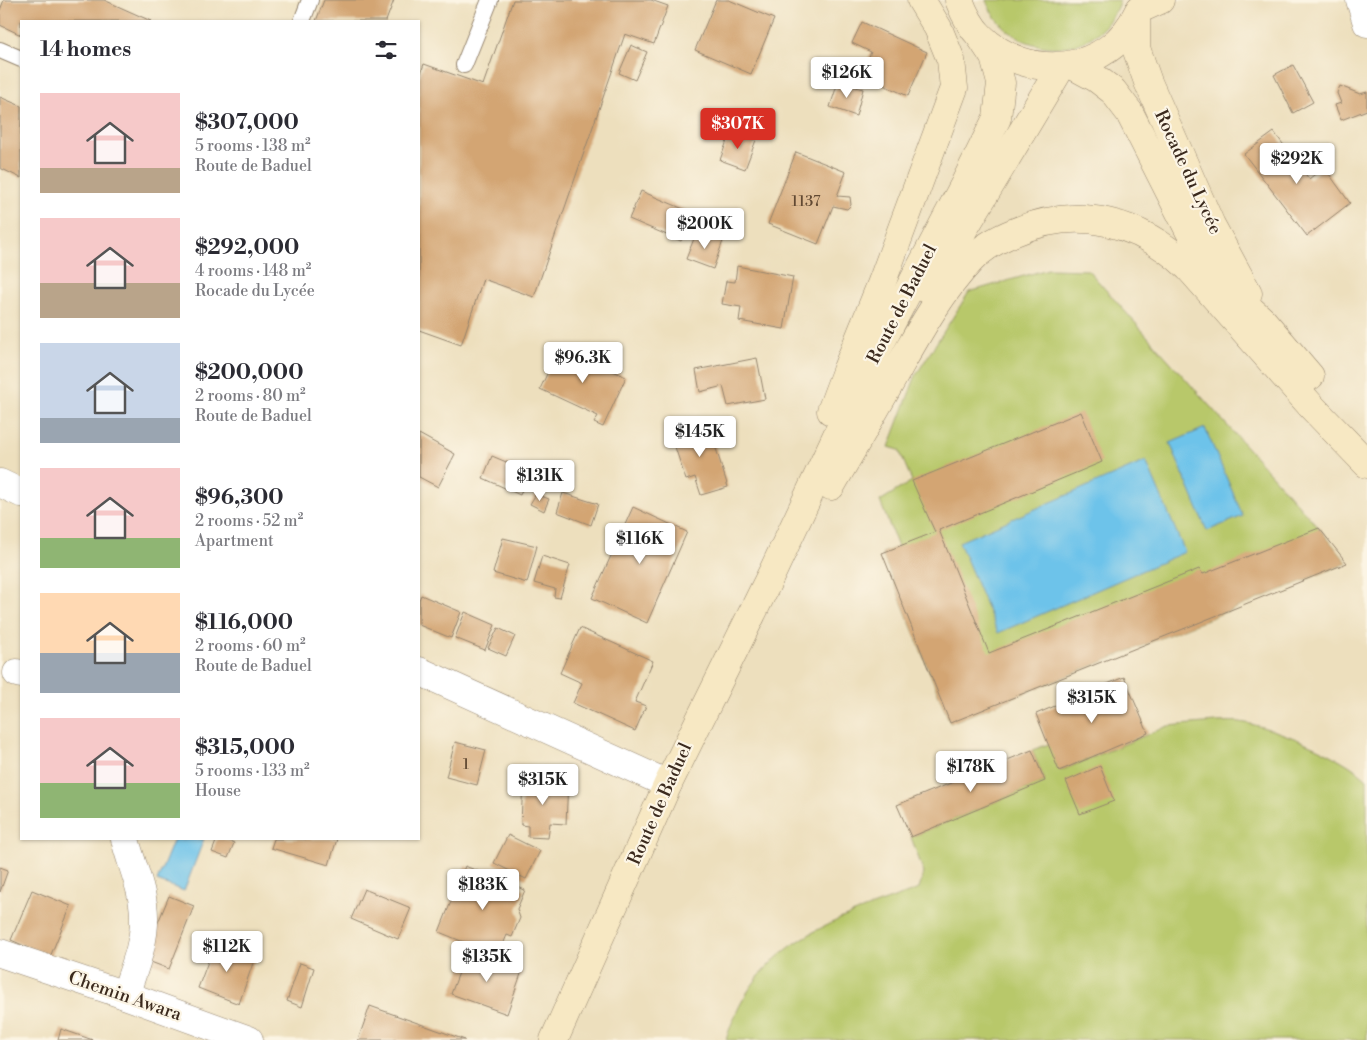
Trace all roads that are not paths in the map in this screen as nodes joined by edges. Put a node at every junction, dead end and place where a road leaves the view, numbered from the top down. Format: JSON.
{"nodes":[{"id":1,"x":310,"y":0,"type":"edge"},
{"id":2,"x":490,"y":0,"type":"edge"},
{"id":3,"x":921,"y":0,"type":"edge"},
{"id":4,"x":959,"y":0,"type":"edge"},
{"id":5,"x":1360,"y":0,"type":"edge"},
{"id":6,"x":1145,"y":6,"type":"edge"},
{"id":7,"x":302,"y":20,"type":"edge"},
{"id":8,"x":1367,"y":23,"type":"edge"},
{"id":9,"x":980,"y":36,"type":"junction"},
{"id":10,"x":0,"y":50,"type":"edge"},
{"id":11,"x":20,"y":59,"type":"edge"},
{"id":12,"x":464,"y":65,"type":"dead end"},
{"id":13,"x":1066,"y":66,"type":"junction"},
{"id":14,"x":1263,"y":321,"type":"junction"},
{"id":15,"x":1367,"y":444,"type":"edge"},
{"id":16,"x":1367,"y":464,"type":"edge"},
{"id":17,"x":0,"y":483,"type":"edge"},
{"id":18,"x":20,"y":493,"type":"edge"},
{"id":19,"x":772,"y":571,"type":"junction"},
{"id":20,"x":420,"y":671,"type":"edge"},
{"id":21,"x":668,"y":784,"type":"junction"},
{"id":22,"x":127,"y":847,"type":"edge"},
{"id":23,"x":0,"y":953,"type":"edge"},
{"id":24,"x":125,"y":995,"type":"junction"},
{"id":25,"x":249,"y":1040,"type":"edge"},
{"id":26,"x":554,"y":1040,"type":"edge"}],
"edges":[{"from":1,"to":7,"type":"lane"},
{"from":2,"to":12,"type":"lane"},
{"from":3,"to":19,"type":"main road"},
{"from":4,"to":9,"type":"main road"},
{"from":5,"to":8,"type":"street"},
{"from":6,"to":13,"type":"main road"},
{"from":6,"to":14,"type":"main road","name":"Rocade du Lycée"},
{"from":9,"to":13,"type":"main road"},
{"from":9,"to":19,"type":"main road","name":"Route de Baduel"},
{"from":10,"to":11,"type":"lane"},
{"from":13,"to":14,"type":"main road","name":"Rocade du Lycée"},
{"from":13,"to":19,"type":"main road","name":"Route de Baduel"},
{"from":14,"to":15,"type":"main road","name":"Rocade du Lycée"},
{"from":16,"to":19,"type":"main road"},
{"from":17,"to":18,"type":"street"},
{"from":19,"to":21,"type":"main road","name":"Route de Baduel"},
{"from":20,"to":21,"type":"street"},
{"from":21,"to":26,"type":"main road","name":"Route de Baduel"},
{"from":22,"to":24,"type":"street"},
{"from":23,"to":24,"type":"street","name":"Chemin Awara"},
{"from":24,"to":25,"type":"street","name":"Chemin Awara"}]}
